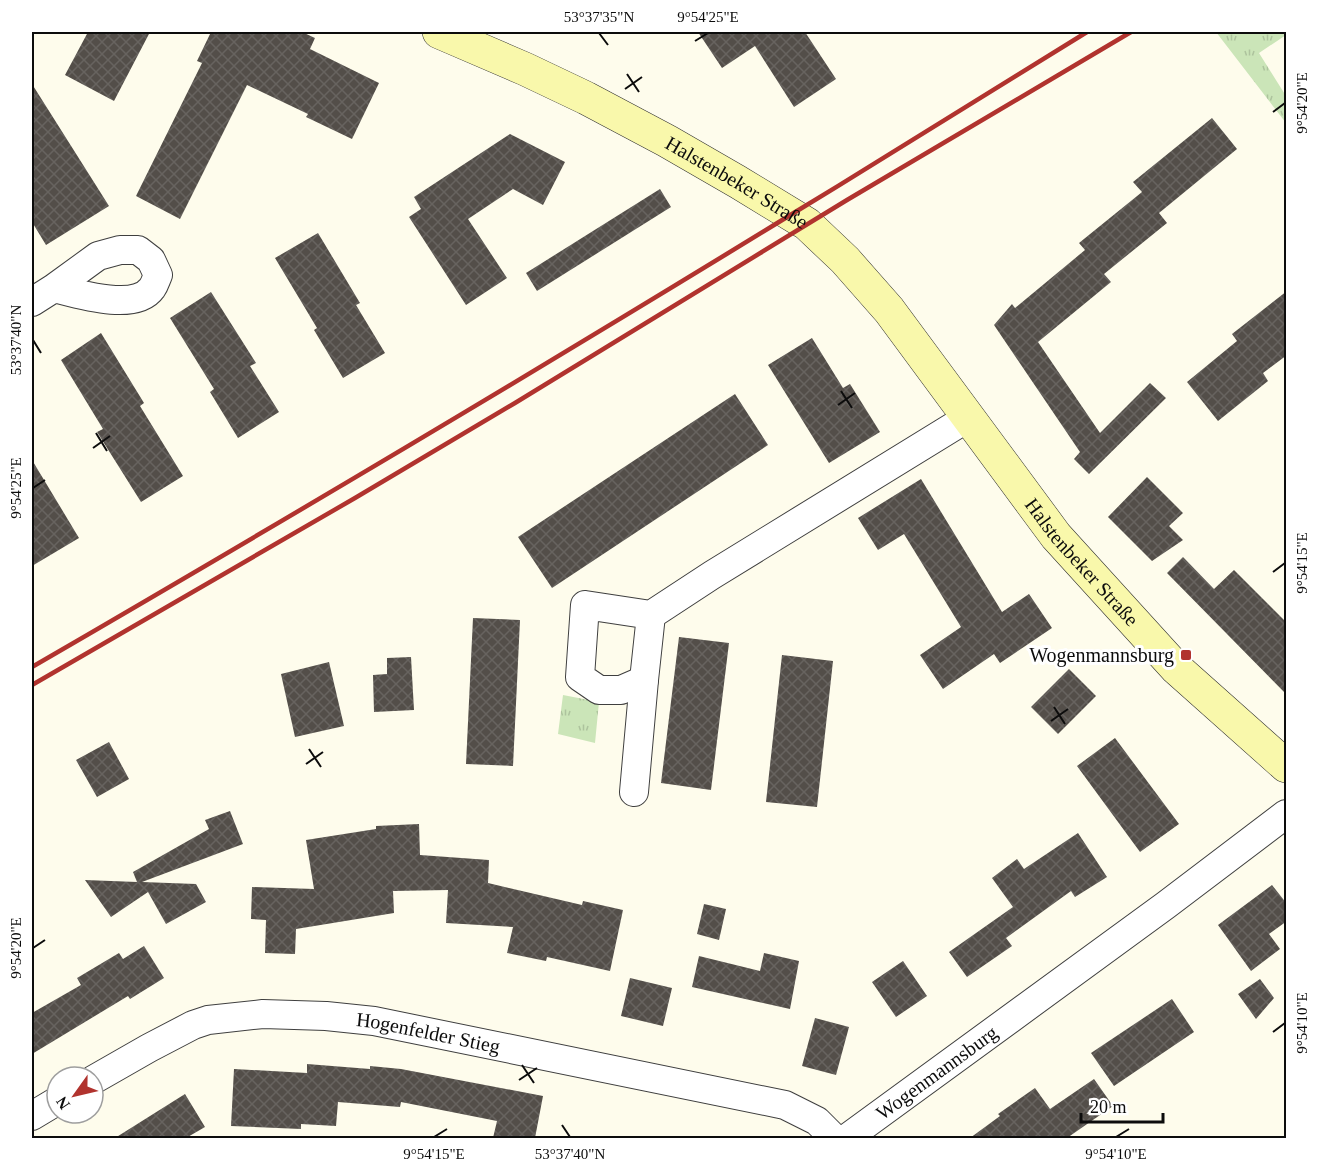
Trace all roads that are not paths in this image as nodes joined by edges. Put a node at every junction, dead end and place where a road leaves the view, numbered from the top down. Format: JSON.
{"nodes":[{"id":1,"x":439,"y":32,"type":"edge"},
{"id":2,"x":969,"y":417,"type":"junction"},
{"id":3,"x":651,"y":615,"type":"junction"},
{"id":4,"x":644,"y":680,"type":"junction"},
{"id":5,"x":1287,"y":766,"type":"edge"},
{"id":6,"x":634,"y":792,"type":"dead end"},
{"id":7,"x":1287,"y":814,"type":"edge"},
{"id":8,"x":105,"y":1073,"type":"edge"},
{"id":9,"x":45,"y":1108,"type":"edge"},
{"id":10,"x":32,"y":1116,"type":"edge"},
{"id":11,"x":834,"y":1138,"type":"edge"},
{"id":12,"x":847,"y":1138,"type":"edge"}],
"edges":[{"from":1,"to":2,"type":"street","name":"Halstenbeker Straße"},
{"from":2,"to":3,"type":"street"},
{"from":2,"to":5,"type":"street","name":"Halstenbeker Straße"},
{"from":3,"to":4,"type":"street"},
{"from":3,"to":4,"type":"street"},
{"from":4,"to":6,"type":"street"},
{"from":7,"to":12,"type":"street","name":"Wogenmannsburg"},
{"from":8,"to":11,"type":"street","name":"Hogenfelder Stieg"},
{"from":9,"to":10,"type":"street"}]}
